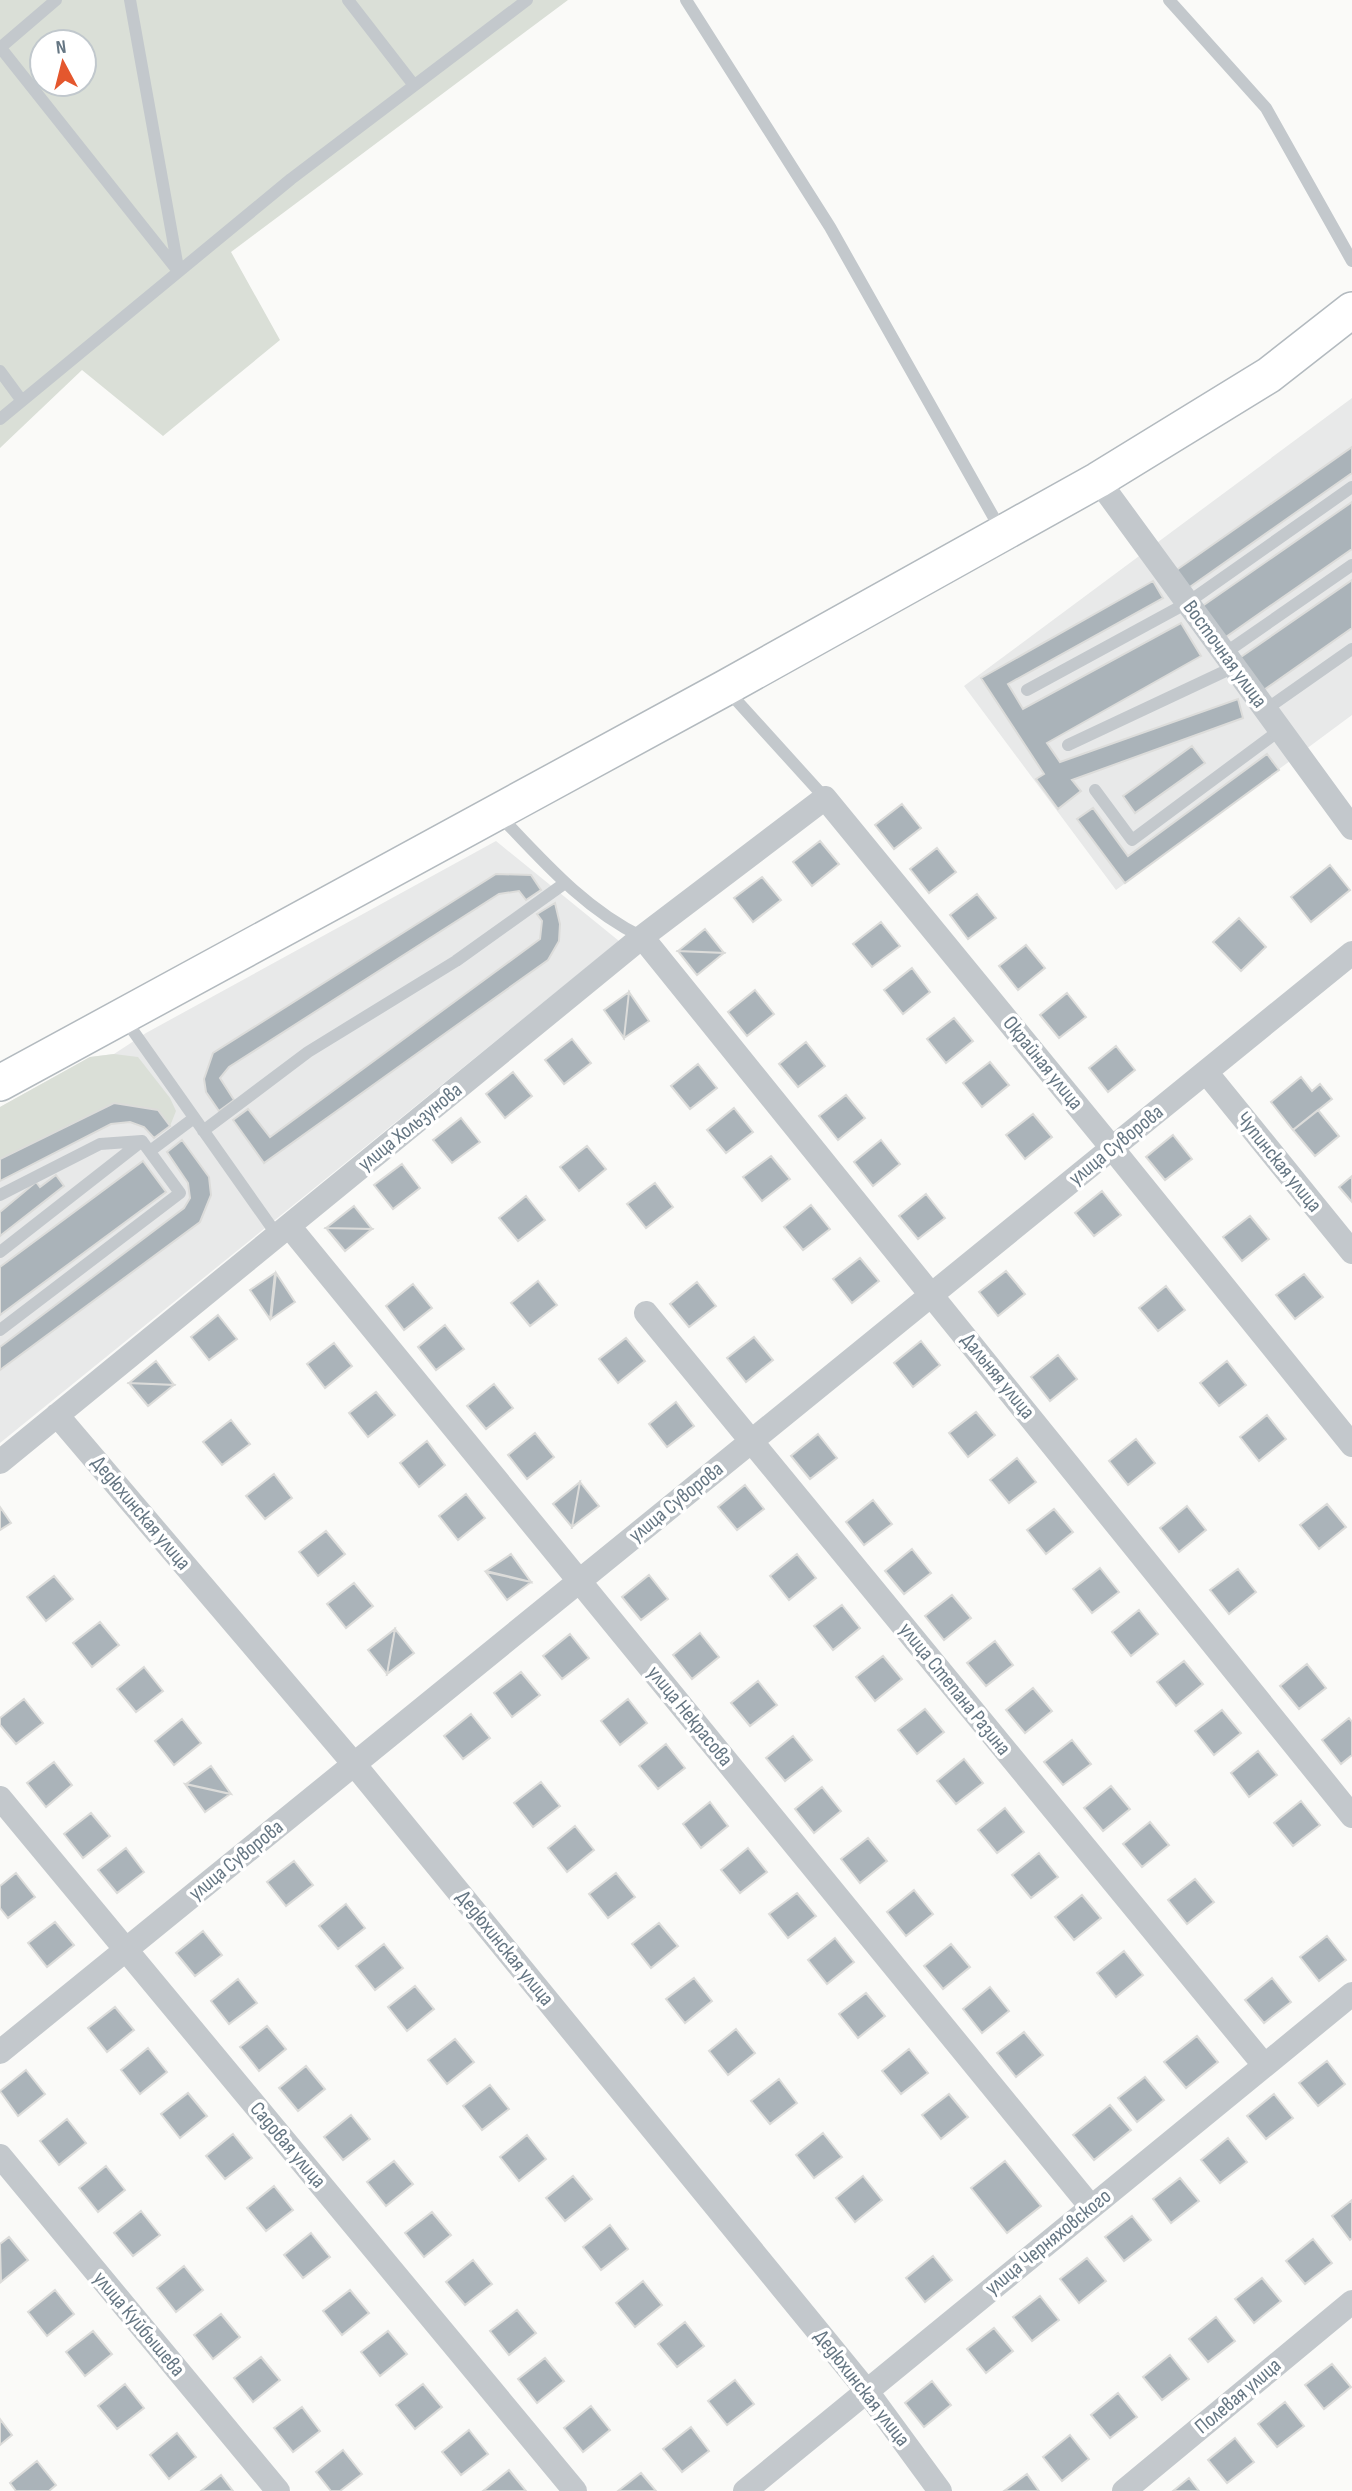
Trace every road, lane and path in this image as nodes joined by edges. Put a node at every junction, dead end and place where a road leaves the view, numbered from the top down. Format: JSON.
{"nodes":[{"id":1,"x":56,"y":0,"type":"edge"},
{"id":2,"x":130,"y":0,"type":"edge"},
{"id":3,"x":348,"y":0,"type":"edge"},
{"id":4,"x":526,"y":0,"type":"edge"},
{"id":5,"x":686,"y":0,"type":"edge"},
{"id":6,"x":1169,"y":0,"type":"edge"},
{"id":7,"x":0,"y":47,"type":"edge"},
{"id":8,"x":413,"y":84,"type":"junction"},
{"id":9,"x":1352,"y":261,"type":"edge"},
{"id":10,"x":178,"y":271,"type":"junction"},
{"id":11,"x":1352,"y":310,"type":"edge"},
{"id":12,"x":0,"y":371,"type":"edge"},
{"id":13,"x":22,"y":401,"type":"junction"},
{"id":14,"x":0,"y":419,"type":"edge"},
{"id":15,"x":1098,"y":480,"type":"junction"},
{"id":16,"x":1352,"y":487,"type":"edge"},
{"id":17,"x":1002,"y":533,"type":"junction"},
{"id":18,"x":1352,"y":565,"type":"edge"},
{"id":19,"x":1187,"y":603,"type":"junction"},
{"id":20,"x":1352,"y":649,"type":"edge"},
{"id":21,"x":1230,"y":660,"type":"junction"},
{"id":22,"x":725,"y":688,"type":"junction"},
{"id":23,"x":1027,"y":690,"type":"dead end"},
{"id":24,"x":1265,"y":710,"type":"junction"},
{"id":25,"x":1280,"y":730,"type":"junction"},
{"id":26,"x":1068,"y":745,"type":"dead end"},
{"id":27,"x":1095,"y":790,"type":"dead end"},
{"id":28,"x":825,"y":798,"type":"junction"},
{"id":29,"x":495,"y":811,"type":"junction"},
{"id":30,"x":1352,"y":828,"type":"edge"},
{"id":31,"x":565,"y":883,"type":"junction"},
{"id":32,"x":642,"y":937,"type":"junction"},
{"id":33,"x":1352,"y":953,"type":"edge"},
{"id":34,"x":122,"y":1015,"type":"junction"},
{"id":35,"x":1206,"y":1072,"type":"junction"},
{"id":36,"x":0,"y":1083,"type":"edge"},
{"id":37,"x":194,"y":1118,"type":"junction"},
{"id":38,"x":203,"y":1131,"type":"junction"},
{"id":39,"x":146,"y":1146,"type":"junction"},
{"id":40,"x":1112,"y":1148,"type":"junction"},
{"id":41,"x":0,"y":1195,"type":"edge"},
{"id":42,"x":283,"y":1230,"type":"junction"},
{"id":43,"x":0,"y":1252,"type":"edge"},
{"id":44,"x":1352,"y":1252,"type":"edge"},
{"id":45,"x":932,"y":1295,"type":"junction"},
{"id":46,"x":646,"y":1313,"type":"dead end"},
{"id":47,"x":0,"y":1330,"type":"edge"},
{"id":48,"x":57,"y":1415,"type":"junction"},
{"id":49,"x":751,"y":1441,"type":"junction"},
{"id":50,"x":1352,"y":1445,"type":"edge"},
{"id":51,"x":0,"y":1462,"type":"edge"},
{"id":52,"x":579,"y":1581,"type":"junction"},
{"id":53,"x":354,"y":1764,"type":"junction"},
{"id":54,"x":0,"y":1798,"type":"edge"},
{"id":55,"x":1352,"y":1816,"type":"edge"},
{"id":56,"x":126,"y":1950,"type":"junction"},
{"id":57,"x":1352,"y":1994,"type":"edge"},
{"id":58,"x":0,"y":2052,"type":"edge"},
{"id":59,"x":1264,"y":2066,"type":"junction"},
{"id":60,"x":0,"y":2156,"type":"edge"},
{"id":61,"x":1091,"y":2207,"type":"junction"},
{"id":62,"x":1352,"y":2302,"type":"edge"},
{"id":63,"x":866,"y":2390,"type":"junction"},
{"id":64,"x":278,"y":2491,"type":"edge"},
{"id":65,"x":575,"y":2491,"type":"edge"},
{"id":66,"x":745,"y":2491,"type":"edge"},
{"id":67,"x":940,"y":2491,"type":"edge"},
{"id":68,"x":1124,"y":2491,"type":"edge"}],
"edges":[{"from":1,"to":7,"type":"lane"},
{"from":2,"to":10,"type":"lane"},
{"from":3,"to":8,"type":"lane"},
{"from":4,"to":8,"type":"lane"},
{"from":5,"to":17,"type":"lane"},
{"from":6,"to":9,"type":"lane"},
{"from":7,"to":10,"type":"lane"},
{"from":8,"to":10,"type":"lane"},
{"from":10,"to":13,"type":"lane"},
{"from":11,"to":15,"type":"main road"},
{"from":12,"to":13,"type":"lane"},
{"from":13,"to":14,"type":"lane"},
{"from":15,"to":17,"type":"main road"},
{"from":15,"to":19,"type":"street","name":"Восточная улица"},
{"from":16,"to":19,"type":"lane"},
{"from":17,"to":22,"type":"main road"},
{"from":18,"to":21,"type":"lane"},
{"from":19,"to":21,"type":"street","name":"Восточная улица"},
{"from":19,"to":23,"type":"lane"},
{"from":20,"to":24,"type":"lane"},
{"from":21,"to":24,"type":"street","name":"Восточная улица"},
{"from":21,"to":26,"type":"lane"},
{"from":22,"to":28,"type":"lane","name":"Окрайная улица"},
{"from":22,"to":29,"type":"main road"},
{"from":24,"to":25,"type":"street","name":"Восточная улица"},
{"from":25,"to":27,"type":"lane"},
{"from":25,"to":30,"type":"street","name":"Восточная улица"},
{"from":28,"to":32,"type":"street","name":"улица Хользунова"},
{"from":28,"to":40,"type":"street","name":"Окрайная улица"},
{"from":29,"to":31,"type":"lane"},
{"from":29,"to":34,"type":"main road"},
{"from":31,"to":32,"type":"lane"},
{"from":31,"to":38,"type":"lane"},
{"from":32,"to":42,"type":"street","name":"улица Хользунова"},
{"from":32,"to":45,"type":"street","name":"Дальняя улица"},
{"from":33,"to":35,"type":"street","name":"улица Суворова"},
{"from":34,"to":36,"type":"main road"},
{"from":34,"to":37,"type":"lane"},
{"from":35,"to":40,"type":"street","name":"улица Суворова"},
{"from":35,"to":44,"type":"street","name":"Чупинская улица"},
{"from":37,"to":38,"type":"lane"},
{"from":37,"to":39,"type":"lane"},
{"from":38,"to":42,"type":"lane"},
{"from":39,"to":41,"type":"lane"},
{"from":39,"to":43,"type":"lane"},
{"from":39,"to":47,"type":"lane"},
{"from":40,"to":45,"type":"street","name":"улица Суворова"},
{"from":40,"to":50,"type":"street","name":"Окрайная улица"},
{"from":42,"to":48,"type":"street","name":"улица Хользунова"},
{"from":42,"to":52,"type":"street","name":"улица Некрасова"},
{"from":45,"to":49,"type":"street","name":"улица Суворова"},
{"from":45,"to":55,"type":"street","name":"Дальняя улица"},
{"from":46,"to":49,"type":"street","name":"улица Степана Разина"},
{"from":48,"to":51,"type":"street","name":"улица Хользунова"},
{"from":48,"to":53,"type":"street","name":"Дедюхинская улица"},
{"from":49,"to":52,"type":"street","name":"улица Суворова"},
{"from":49,"to":59,"type":"street","name":"улица Степана Разина"},
{"from":52,"to":53,"type":"street","name":"улица Суворова"},
{"from":52,"to":61,"type":"street","name":"улица Некрасова"},
{"from":53,"to":56,"type":"street","name":"улица Суворова"},
{"from":53,"to":63,"type":"street","name":"Дедюхинская улица"},
{"from":54,"to":56,"type":"street","name":"Садовая улица"},
{"from":56,"to":58,"type":"street","name":"улица Суворова"},
{"from":56,"to":65,"type":"street","name":"Садовая улица"},
{"from":57,"to":59,"type":"street","name":"улица Черняховского"},
{"from":59,"to":61,"type":"street","name":"улица Черняховского"},
{"from":60,"to":64,"type":"street","name":"улица Куйбышева"},
{"from":61,"to":63,"type":"street","name":"улица Черняховского"},
{"from":62,"to":68,"type":"street","name":"Полевая улица"},
{"from":63,"to":66,"type":"street","name":"улица Черняховского"},
{"from":63,"to":67,"type":"street","name":"Дедюхинская улица"}]}
